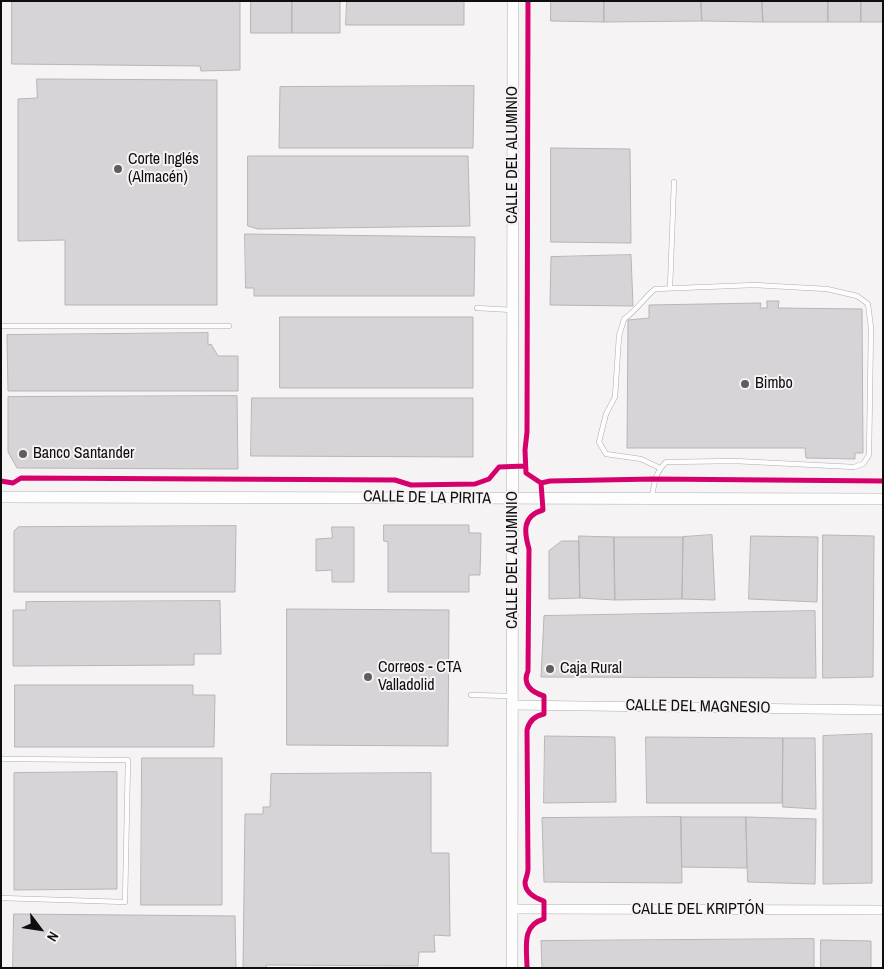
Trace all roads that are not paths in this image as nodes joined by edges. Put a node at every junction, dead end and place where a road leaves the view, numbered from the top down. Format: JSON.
{"nodes":[{"id":1,"x":513,"y":1,"type":"edge"},
{"id":2,"x":674,"y":182,"type":"dead end"},
{"id":3,"x":670,"y":288,"type":"junction"},
{"id":4,"x":476,"y":308,"type":"dead end"},
{"id":5,"x":513,"y":310,"type":"junction"},
{"id":6,"x":1,"y":326,"type":"edge"},
{"id":7,"x":229,"y":326,"type":"dead end"},
{"id":8,"x":660,"y":468,"type":"junction"},
{"id":9,"x":1,"y":497,"type":"edge"},
{"id":10,"x":513,"y":499,"type":"junction"},
{"id":11,"x":652,"y":499,"type":"junction"},
{"id":12,"x":883,"y":499,"type":"edge"},
{"id":13,"x":471,"y":695,"type":"dead end"},
{"id":14,"x":512,"y":700,"type":"junction"},
{"id":15,"x":883,"y":710,"type":"edge"},
{"id":16,"x":1,"y":759,"type":"edge"},
{"id":17,"x":1,"y":898,"type":"edge"},
{"id":18,"x":512,"y":910,"type":"junction"},
{"id":19,"x":883,"y":910,"type":"edge"},
{"id":20,"x":512,"y":968,"type":"edge"}],
"edges":[{"from":1,"to":5,"type":"street","name":"CALLE DEL ALUMINIO"},
{"from":2,"to":3,"type":"lane"},
{"from":3,"to":8,"type":"lane"},
{"from":3,"to":8,"type":"lane"},
{"from":4,"to":5,"type":"lane"},
{"from":5,"to":10,"type":"street","name":"CALLE DEL ALUMINIO"},
{"from":6,"to":7,"type":"lane"},
{"from":8,"to":11,"type":"lane"},
{"from":9,"to":10,"type":"street","name":"CALLE DE LA PIRITA"},
{"from":10,"to":11,"type":"street","name":"CALLE DE LA PIRITA"},
{"from":10,"to":14,"type":"street","name":"CALLE DEL ALUMINIO"},
{"from":11,"to":12,"type":"street","name":"CALLE DE LA PIRITA"},
{"from":13,"to":14,"type":"lane"},
{"from":14,"to":15,"type":"street","name":"CALLE DEL MAGNESIO"},
{"from":14,"to":18,"type":"street","name":"CALLE DEL ALUMINIO"},
{"from":16,"to":17,"type":"lane"},
{"from":18,"to":19,"type":"street","name":"CALLE DEL KRIPTÓN"},
{"from":18,"to":20,"type":"street","name":"CALLE DEL ALUMINIO"}]}
